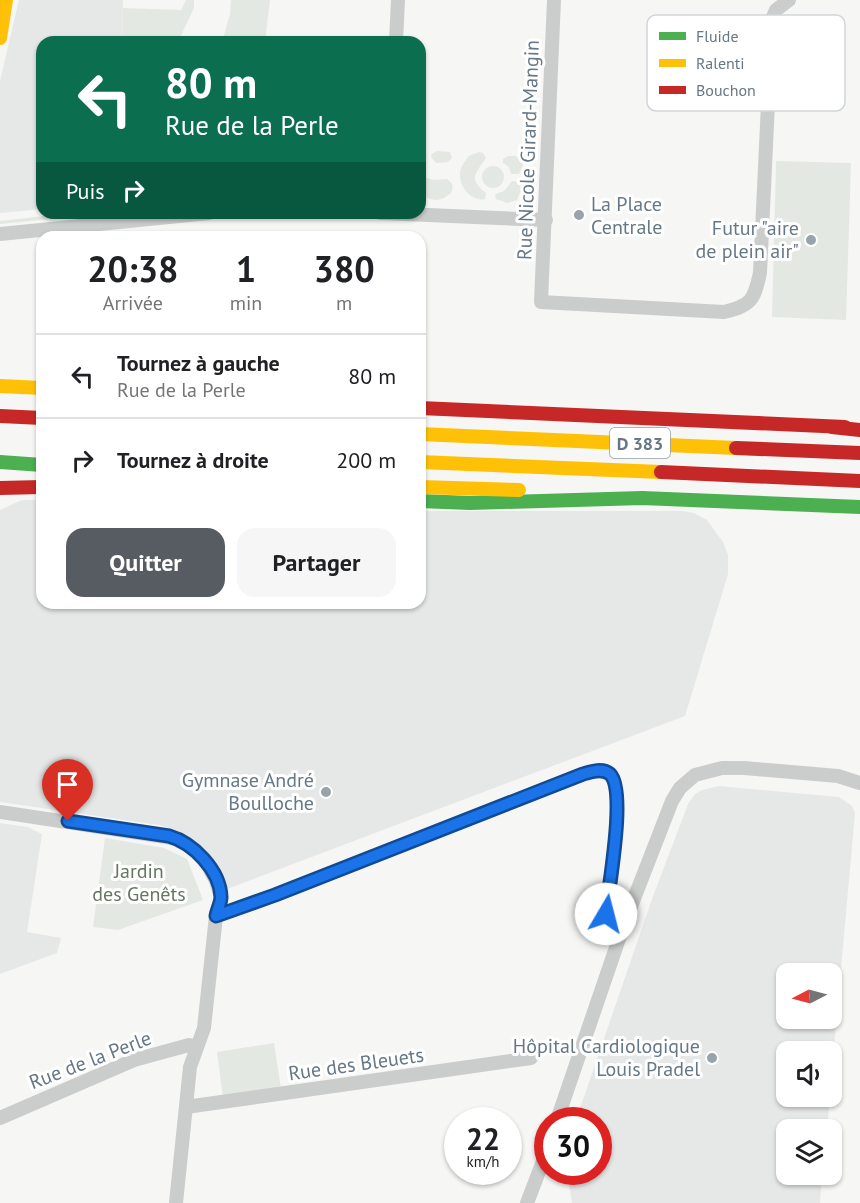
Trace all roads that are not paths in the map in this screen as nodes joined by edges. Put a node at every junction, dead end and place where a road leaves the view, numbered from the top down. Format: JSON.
{"nodes":[{"id":1,"x":6,"y":0,"type":"edge"},
{"id":2,"x":398,"y":0,"type":"edge"},
{"id":3,"x":554,"y":0,"type":"edge"},
{"id":4,"x":789,"y":0,"type":"edge"},
{"id":5,"x":774,"y":15,"type":"edge"},
{"id":6,"x":396,"y":36,"type":"edge"},
{"id":7,"x":0,"y":38,"type":"edge"},
{"id":8,"x":767,"y":111,"type":"edge"},
{"id":9,"x":426,"y":215,"type":"edge"},
{"id":10,"x":149,"y":219,"type":"edge"},
{"id":11,"x":546,"y":220,"type":"junction"},
{"id":12,"x":0,"y":234,"type":"edge"},
{"id":13,"x":0,"y":381,"type":"edge"},
{"id":14,"x":0,"y":386,"type":"edge"},
{"id":15,"x":23,"y":387,"type":"junction"},
{"id":16,"x":36,"y":388,"type":"edge"},
{"id":17,"x":0,"y":395,"type":"edge"},
{"id":18,"x":36,"y":397,"type":"edge"},
{"id":19,"x":426,"y":408,"type":"edge"},
{"id":20,"x":7,"y":417,"type":"edge"},
{"id":21,"x":36,"y":418,"type":"edge"},
{"id":22,"x":860,"y":428,"type":"edge"},
{"id":23,"x":426,"y":434,"type":"edge"},
{"id":24,"x":860,"y":453,"type":"edge"},
{"id":25,"x":3,"y":462,"type":"edge"},
{"id":26,"x":426,"y":462,"type":"edge"},
{"id":27,"x":36,"y":465,"type":"edge"},
{"id":28,"x":860,"y":481,"type":"edge"},
{"id":29,"x":36,"y":487,"type":"edge"},
{"id":30,"x":426,"y":487,"type":"edge"},
{"id":31,"x":0,"y":488,"type":"edge"},
{"id":32,"x":642,"y":498,"type":"junction"},
{"id":33,"x":426,"y":501,"type":"edge"},
{"id":34,"x":860,"y":507,"type":"edge"},
{"id":35,"x":860,"y":783,"type":"edge"},
{"id":36,"x":0,"y":812,"type":"edge"},
{"id":37,"x":216,"y":916,"type":"junction"},
{"id":38,"x":623,"y":927,"type":"junction"},
{"id":39,"x":196,"y":1047,"type":"junction"},
{"id":40,"x":531,"y":1058,"type":"dead end"},
{"id":41,"x":186,"y":1107,"type":"junction"},
{"id":42,"x":561,"y":1107,"type":"edge"},
{"id":43,"x":0,"y":1118,"type":"edge"},
{"id":44,"x":535,"y":1185,"type":"edge"},
{"id":45,"x":176,"y":1203,"type":"edge"},
{"id":46,"x":528,"y":1203,"type":"edge"}],
"edges":[{"from":1,"to":7,"type":"main road"},
{"from":2,"to":6,"type":"street"},
{"from":3,"to":11,"type":"street","name":"Rue Nicole Girard-Mangin"},
{"from":4,"to":5,"type":"street","name":"Rue Nicole Girard-Mangin"},
{"from":8,"to":11,"type":"street","name":"Rue Nicole Girard-Mangin"},
{"from":9,"to":11,"type":"street"},
{"from":10,"to":12,"type":"street"},
{"from":13,"to":15,"type":"main road"},
{"from":14,"to":15,"type":"main road"},
{"from":15,"to":16,"type":"main road"},
{"from":17,"to":18,"type":"main road"},
{"from":19,"to":22,"type":"main road"},
{"from":20,"to":21,"type":"main road"},
{"from":23,"to":24,"type":"main road","number":"D 383"},
{"from":25,"to":27,"type":"main road"},
{"from":26,"to":28,"type":"main road","number":"D 383"},
{"from":29,"to":31,"type":"main road"},
{"from":30,"to":32,"type":"main road"},
{"from":32,"to":33,"type":"main road"},
{"from":32,"to":34,"type":"main road"},
{"from":35,"to":38,"type":"street"},
{"from":36,"to":37,"type":"street"},
{"from":37,"to":38,"type":"street"},
{"from":37,"to":39,"type":"street"},
{"from":38,"to":42,"type":"street"},
{"from":39,"to":41,"type":"street"},
{"from":39,"to":43,"type":"street","name":"Rue de la Perle"},
{"from":40,"to":41,"type":"street","name":"Rue des Bleuets"},
{"from":41,"to":45,"type":"street"},
{"from":44,"to":46,"type":"street"}]}
